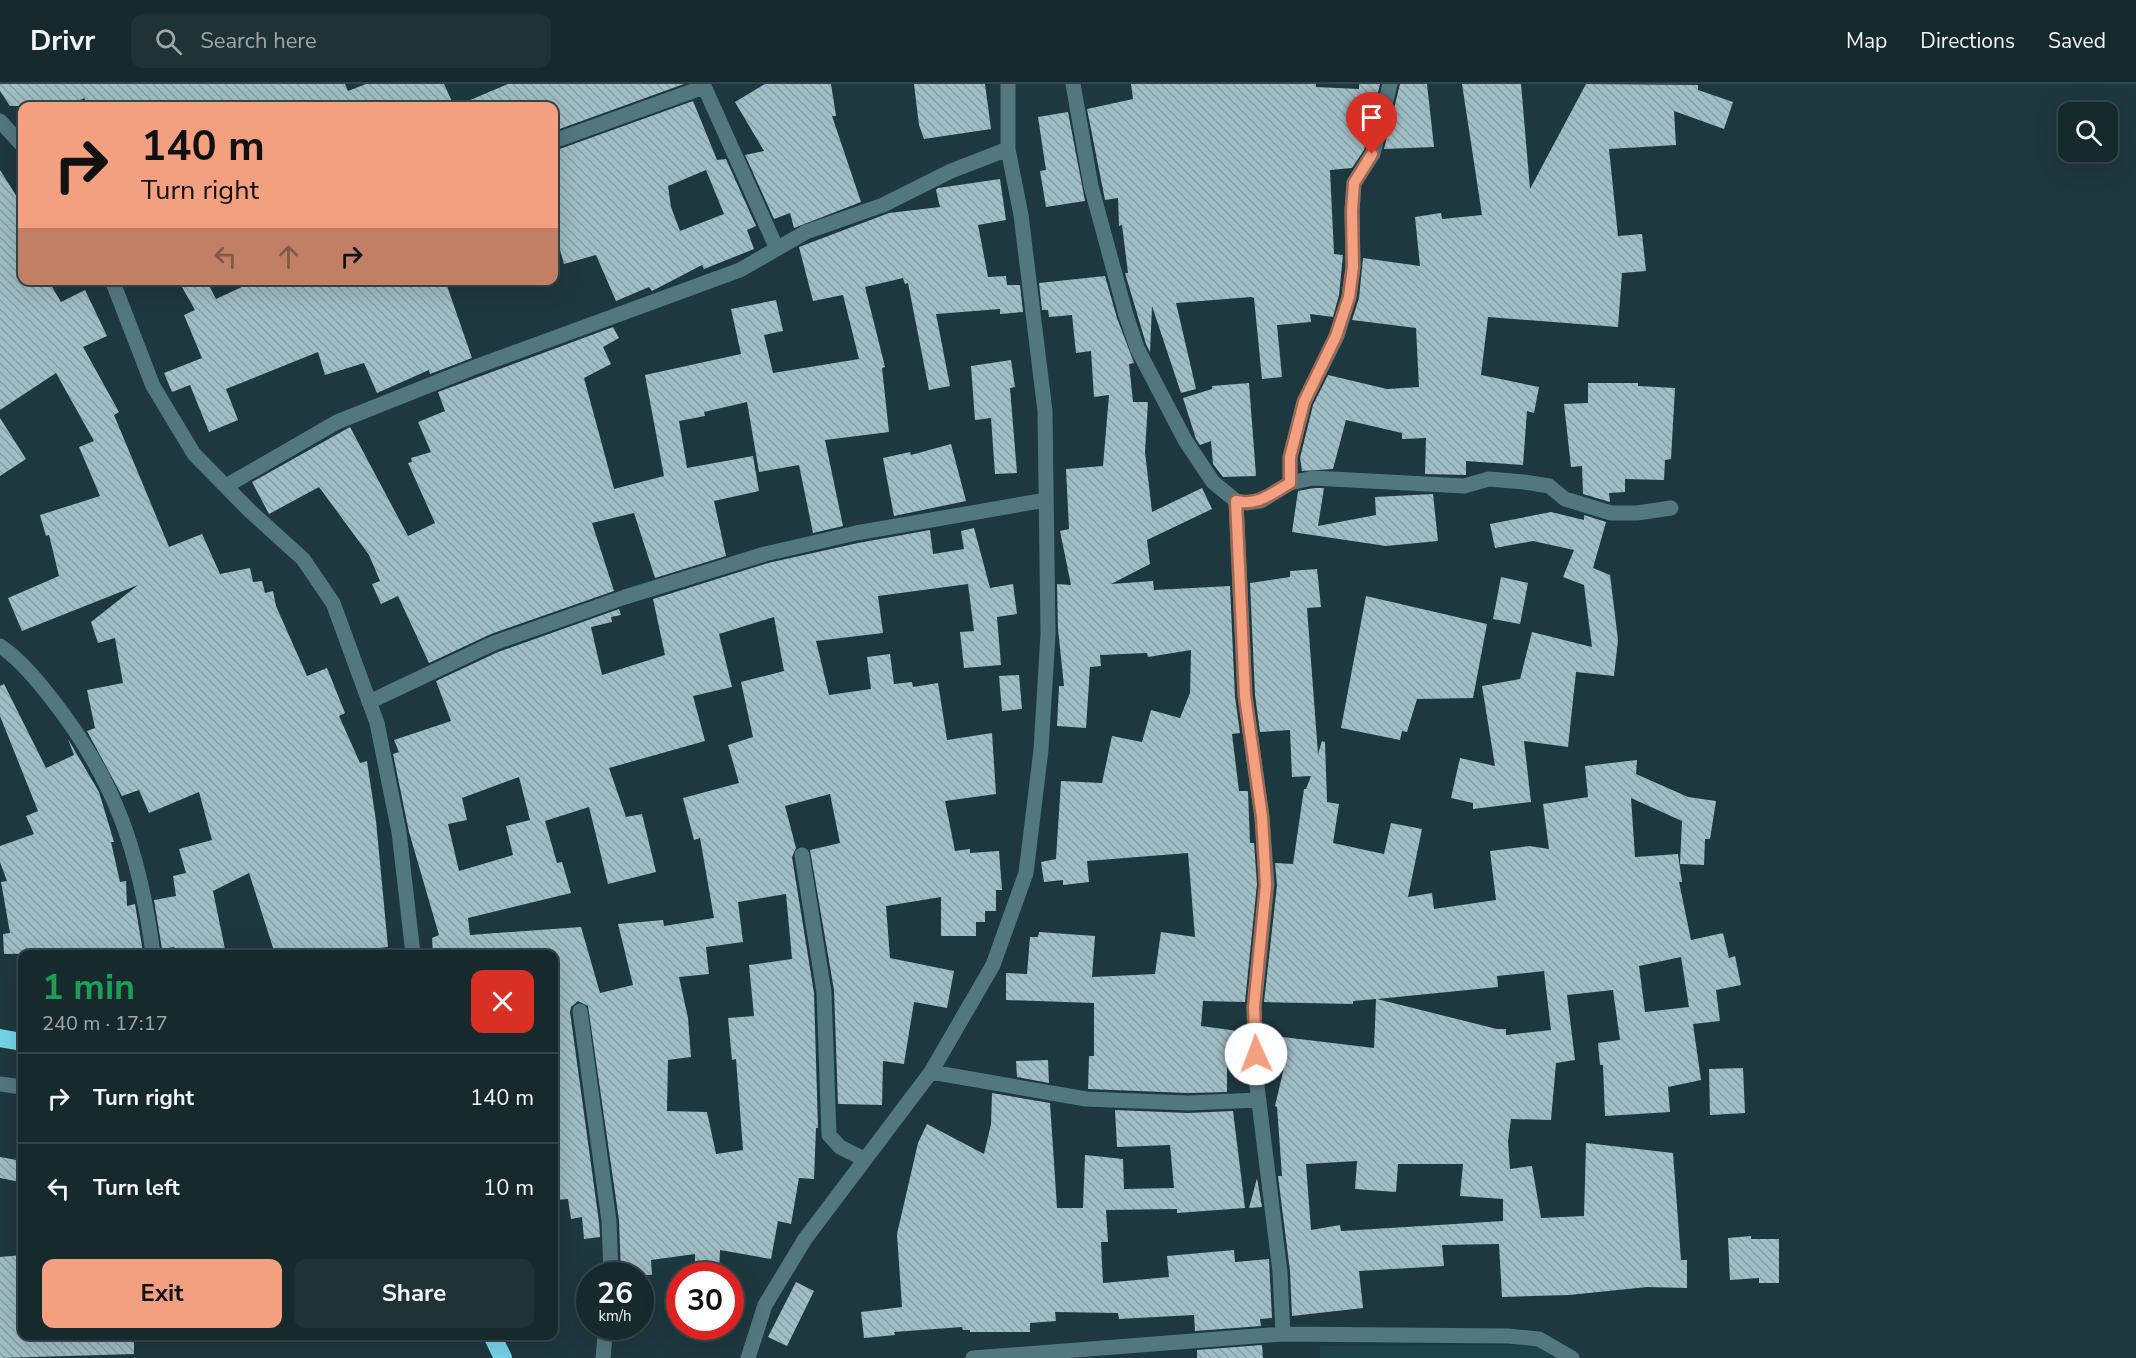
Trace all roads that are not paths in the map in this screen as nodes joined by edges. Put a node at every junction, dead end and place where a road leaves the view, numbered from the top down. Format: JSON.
{"nodes":[{"id":1,"x":1074,"y":84,"type":"edge"},
{"id":2,"x":1390,"y":84,"type":"edge"},
{"id":3,"x":704,"y":85,"type":"edge"},
{"id":4,"x":1011,"y":85,"type":"edge"},
{"id":5,"x":0,"y":121,"type":"edge"},
{"id":6,"x":558,"y":140,"type":"edge"},
{"id":7,"x":18,"y":141,"type":"edge"},
{"id":8,"x":1008,"y":149,"type":"junction"},
{"id":9,"x":777,"y":249,"type":"junction"},
{"id":10,"x":114,"y":285,"type":"edge"},
{"id":11,"x":1290,"y":483,"type":"junction"},
{"id":12,"x":226,"y":486,"type":"junction"},
{"id":13,"x":1046,"y":500,"type":"junction"},
{"id":14,"x":1236,"y":501,"type":"junction"},
{"id":15,"x":1671,"y":508,"type":"dead end"},
{"id":16,"x":0,"y":646,"type":"edge"},
{"id":17,"x":369,"y":702,"type":"junction"},
{"id":18,"x":802,"y":855,"type":"dead end"},
{"id":19,"x":152,"y":950,"type":"edge"},
{"id":20,"x":413,"y":950,"type":"edge"},
{"id":21,"x":580,"y":1011,"type":"dead end"},
{"id":22,"x":0,"y":1038,"type":"edge"},
{"id":23,"x":18,"y":1041,"type":"edge"},
{"id":24,"x":931,"y":1072,"type":"junction"},
{"id":25,"x":0,"y":1084,"type":"edge"},
{"id":26,"x":18,"y":1086,"type":"edge"},
{"id":27,"x":1259,"y":1100,"type":"junction"},
{"id":28,"x":864,"y":1159,"type":"junction"},
{"id":29,"x":611,"y":1262,"type":"edge"},
{"id":30,"x":1283,"y":1334,"type":"junction"},
{"id":31,"x":494,"y":1340,"type":"edge"},
{"id":32,"x":605,"y":1340,"type":"edge"},
{"id":33,"x":502,"y":1358,"type":"edge"},
{"id":34,"x":603,"y":1358,"type":"edge"},
{"id":35,"x":748,"y":1358,"type":"edge"},
{"id":36,"x":974,"y":1358,"type":"edge"},
{"id":37,"x":1572,"y":1358,"type":"edge"}],
"edges":[{"from":1,"to":14,"type":"street"},
{"from":2,"to":11,"type":"street"},
{"from":3,"to":6,"type":"street"},
{"from":3,"to":9,"type":"street"},
{"from":4,"to":8,"type":"street"},
{"from":5,"to":7,"type":"street"},
{"from":8,"to":9,"type":"street"},
{"from":8,"to":13,"type":"street"},
{"from":9,"to":12,"type":"street"},
{"from":10,"to":12,"type":"street"},
{"from":11,"to":14,"type":"street"},
{"from":11,"to":15,"type":"street"},
{"from":12,"to":17,"type":"street"},
{"from":13,"to":17,"type":"street"},
{"from":13,"to":24,"type":"street"},
{"from":14,"to":27,"type":"street"},
{"from":16,"to":19,"type":"street"},
{"from":17,"to":20,"type":"street"},
{"from":18,"to":28,"type":"street"},
{"from":21,"to":29,"type":"street"},
{"from":22,"to":23,"type":"highway"},
{"from":24,"to":27,"type":"street"},
{"from":24,"to":28,"type":"street"},
{"from":25,"to":26,"type":"street"},
{"from":27,"to":30,"type":"street"},
{"from":28,"to":35,"type":"street"},
{"from":30,"to":36,"type":"street"},
{"from":30,"to":37,"type":"street"},
{"from":31,"to":33,"type":"highway"},
{"from":32,"to":34,"type":"street"}]}
